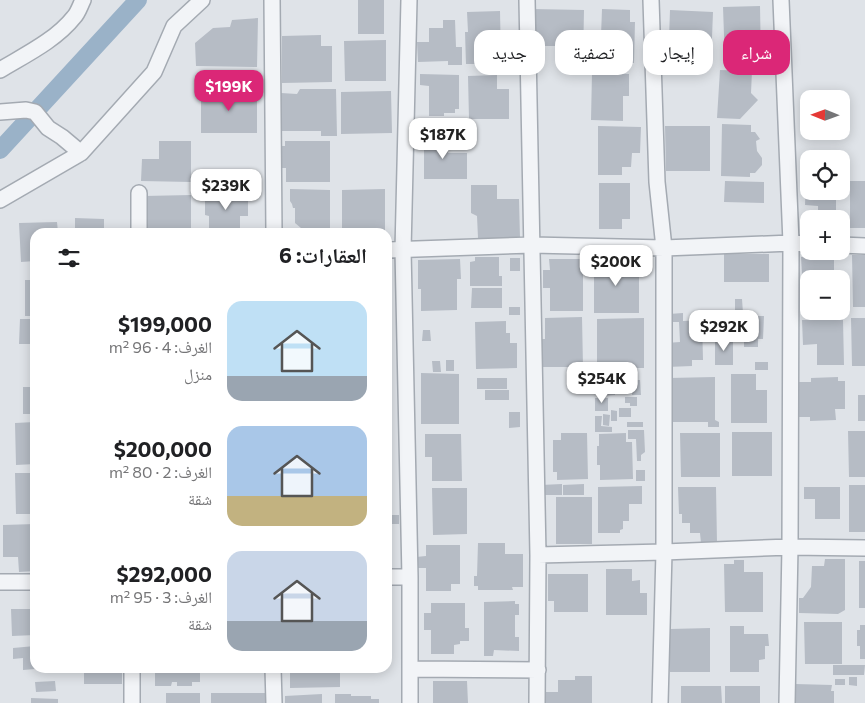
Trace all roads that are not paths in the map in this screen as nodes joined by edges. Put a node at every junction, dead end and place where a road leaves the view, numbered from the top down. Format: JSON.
{"nodes":[{"id":1,"x":83,"y":0,"type":"edge"},
{"id":2,"x":202,"y":0,"type":"edge"},
{"id":3,"x":272,"y":0,"type":"edge"},
{"id":4,"x":409,"y":0,"type":"edge"},
{"id":5,"x":527,"y":0,"type":"edge"},
{"id":6,"x":651,"y":0,"type":"edge"},
{"id":7,"x":781,"y":0,"type":"edge"},
{"id":8,"x":0,"y":70,"type":"edge"},
{"id":9,"x":0,"y":112,"type":"edge"},
{"id":10,"x":81,"y":153,"type":"junction"},
{"id":11,"x":139,"y":193,"type":"dead end"},
{"id":12,"x":0,"y":200,"type":"edge"},
{"id":13,"x":139,"y":228,"type":"edge"},
{"id":14,"x":274,"y":228,"type":"edge"},
{"id":15,"x":791,"y":243,"type":"junction"},
{"id":16,"x":800,"y":244,"type":"edge"},
{"id":17,"x":532,"y":245,"type":"junction"},
{"id":18,"x":850,"y":245,"type":"edge"},
{"id":19,"x":865,"y":246,"type":"edge"},
{"id":20,"x":664,"y":248,"type":"junction"},
{"id":21,"x":392,"y":250,"type":"edge"},
{"id":22,"x":403,"y":250,"type":"junction"},
{"id":23,"x":790,"y":547,"type":"junction"},
{"id":24,"x":865,"y":548,"type":"edge"},
{"id":25,"x":664,"y":552,"type":"junction"},
{"id":26,"x":538,"y":555,"type":"junction"},
{"id":27,"x":392,"y":577,"type":"edge"},
{"id":28,"x":410,"y":577,"type":"junction"},
{"id":29,"x":0,"y":582,"type":"edge"},
{"id":30,"x":30,"y":582,"type":"edge"},
{"id":31,"x":410,"y":669,"type":"junction"},
{"id":32,"x":538,"y":670,"type":"junction"},
{"id":33,"x":132,"y":673,"type":"edge"},
{"id":34,"x":273,"y":673,"type":"edge"},
{"id":35,"x":132,"y":703,"type":"edge"},
{"id":36,"x":274,"y":703,"type":"edge"},
{"id":37,"x":410,"y":703,"type":"edge"},
{"id":38,"x":537,"y":703,"type":"edge"},
{"id":39,"x":660,"y":703,"type":"edge"},
{"id":40,"x":787,"y":703,"type":"edge"}],
"edges":[{"from":1,"to":8,"type":"street"},
{"from":2,"to":10,"type":"street"},
{"from":3,"to":14,"type":"street"},
{"from":4,"to":22,"type":"street"},
{"from":5,"to":17,"type":"street"},
{"from":6,"to":20,"type":"street"},
{"from":7,"to":15,"type":"street"},
{"from":9,"to":10,"type":"street"},
{"from":10,"to":12,"type":"street"},
{"from":11,"to":13,"type":"street"},
{"from":15,"to":16,"type":"street"},
{"from":15,"to":20,"type":"street"},
{"from":15,"to":23,"type":"street"},
{"from":17,"to":20,"type":"street"},
{"from":17,"to":22,"type":"street"},
{"from":17,"to":26,"type":"street"},
{"from":18,"to":19,"type":"street"},
{"from":20,"to":25,"type":"street"},
{"from":21,"to":22,"type":"street"},
{"from":22,"to":28,"type":"street"},
{"from":23,"to":24,"type":"street"},
{"from":23,"to":25,"type":"street"},
{"from":23,"to":40,"type":"street"},
{"from":25,"to":26,"type":"street"},
{"from":25,"to":39,"type":"street"},
{"from":26,"to":32,"type":"street"},
{"from":27,"to":28,"type":"street"},
{"from":28,"to":31,"type":"street"},
{"from":29,"to":30,"type":"street"},
{"from":31,"to":32,"type":"street"},
{"from":31,"to":37,"type":"street"},
{"from":32,"to":38,"type":"street"},
{"from":33,"to":35,"type":"street"},
{"from":34,"to":36,"type":"street"}]}
